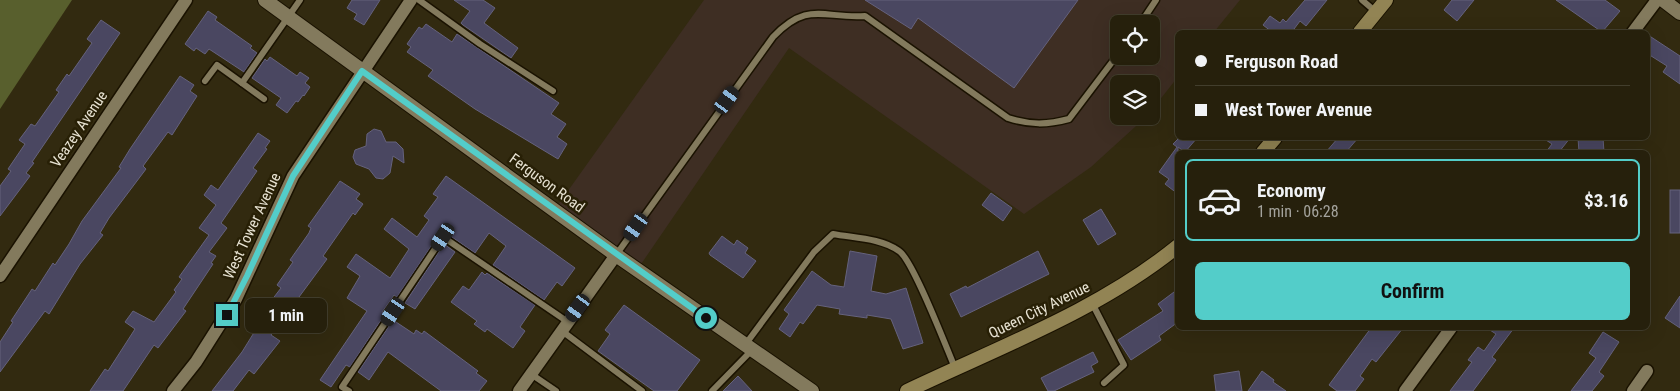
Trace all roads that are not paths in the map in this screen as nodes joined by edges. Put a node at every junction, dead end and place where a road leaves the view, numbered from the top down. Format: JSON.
{"nodes":[{"id":1,"x":186,"y":0,"type":"edge"},
{"id":2,"x":265,"y":0,"type":"edge"},
{"id":3,"x":300,"y":0,"type":"edge"},
{"id":4,"x":411,"y":0,"type":"edge"},
{"id":5,"x":419,"y":0,"type":"edge"},
{"id":6,"x":1156,"y":0,"type":"edge"},
{"id":7,"x":1362,"y":0,"type":"edge"},
{"id":8,"x":1386,"y":0,"type":"edge"},
{"id":9,"x":1657,"y":0,"type":"edge"},
{"id":10,"x":1663,"y":0,"type":"edge"},
{"id":11,"x":1376,"y":12,"type":"junction"},
{"id":12,"x":1680,"y":12,"type":"edge"},
{"id":13,"x":1146,"y":15,"type":"edge"},
{"id":14,"x":288,"y":17,"type":"junction"},
{"id":15,"x":1362,"y":30,"type":"edge"},
{"id":16,"x":1634,"y":30,"type":"edge"},
{"id":17,"x":1110,"y":65,"type":"edge"},
{"id":18,"x":362,"y":71,"type":"junction"},
{"id":19,"x":205,"y":82,"type":"dead end"},
{"id":20,"x":242,"y":83,"type":"junction"},
{"id":21,"x":553,"y":91,"type":"dead end"},
{"id":22,"x":264,"y":99,"type":"dead end"},
{"id":23,"x":1273,"y":140,"type":"edge"},
{"id":24,"x":1265,"y":150,"type":"edge"},
{"id":25,"x":1175,"y":248,"type":"edge"},
{"id":26,"x":616,"y":255,"type":"junction"},
{"id":27,"x":0,"y":276,"type":"edge"},
{"id":28,"x":1092,"y":303,"type":"junction"},
{"id":29,"x":565,"y":327,"type":"junction"},
{"id":30,"x":1450,"y":330,"type":"edge"},
{"id":31,"x":749,"y":348,"type":"junction"},
{"id":32,"x":955,"y":368,"type":"junction"},
{"id":33,"x":1647,"y":372,"type":"dead end"},
{"id":34,"x":531,"y":374,"type":"junction"},
{"id":35,"x":1104,"y":382,"type":"dead end"},
{"id":36,"x":174,"y":391,"type":"edge"},
{"id":37,"x":349,"y":391,"type":"edge"},
{"id":38,"x":519,"y":391,"type":"edge"},
{"id":39,"x":556,"y":391,"type":"edge"},
{"id":40,"x":642,"y":391,"type":"edge"},
{"id":41,"x":712,"y":391,"type":"edge"},
{"id":42,"x":812,"y":391,"type":"edge"},
{"id":43,"x":907,"y":391,"type":"edge"},
{"id":44,"x":1405,"y":391,"type":"edge"},
{"id":45,"x":1633,"y":391,"type":"edge"}],
"edges":[{"from":1,"to":27,"type":"street","name":"Veazey Avenue"},
{"from":2,"to":14,"type":"street","name":"Ferguson Road"},
{"from":3,"to":14,"type":"lane"},
{"from":4,"to":18,"type":"street","name":"West Tower Avenue"},
{"from":5,"to":21,"type":"lane"},
{"from":6,"to":13,"type":"lane"},
{"from":7,"to":11,"type":"lane"},
{"from":8,"to":11,"type":"main road"},
{"from":9,"to":16,"type":"street"},
{"from":10,"to":12,"type":"street"},
{"from":11,"to":15,"type":"main road"},
{"from":14,"to":18,"type":"street","name":"Ferguson Road"},
{"from":14,"to":20,"type":"lane"},
{"from":17,"to":26,"type":"lane"},
{"from":18,"to":26,"type":"street","name":"Ferguson Road"},
{"from":18,"to":36,"type":"street","name":"West Tower Avenue"},
{"from":19,"to":20,"type":"lane"},
{"from":20,"to":22,"type":"lane"},
{"from":23,"to":24,"type":"main road"},
{"from":25,"to":28,"type":"main road","name":"Queen City Avenue"},
{"from":26,"to":29,"type":"street"},
{"from":26,"to":31,"type":"street","name":"Ferguson Road"},
{"from":28,"to":32,"type":"main road","name":"Queen City Avenue"},
{"from":28,"to":35,"type":"lane"},
{"from":29,"to":34,"type":"street"},
{"from":29,"to":37,"type":"lane"},
{"from":29,"to":40,"type":"lane"},
{"from":30,"to":44,"type":"street"},
{"from":31,"to":32,"type":"lane"},
{"from":31,"to":41,"type":"lane"},
{"from":31,"to":42,"type":"street","name":"Ferguson Road"},
{"from":32,"to":43,"type":"main road","name":"Queen City Avenue"},
{"from":33,"to":45,"type":"street"},
{"from":34,"to":38,"type":"street"},
{"from":34,"to":39,"type":"lane"}]}
